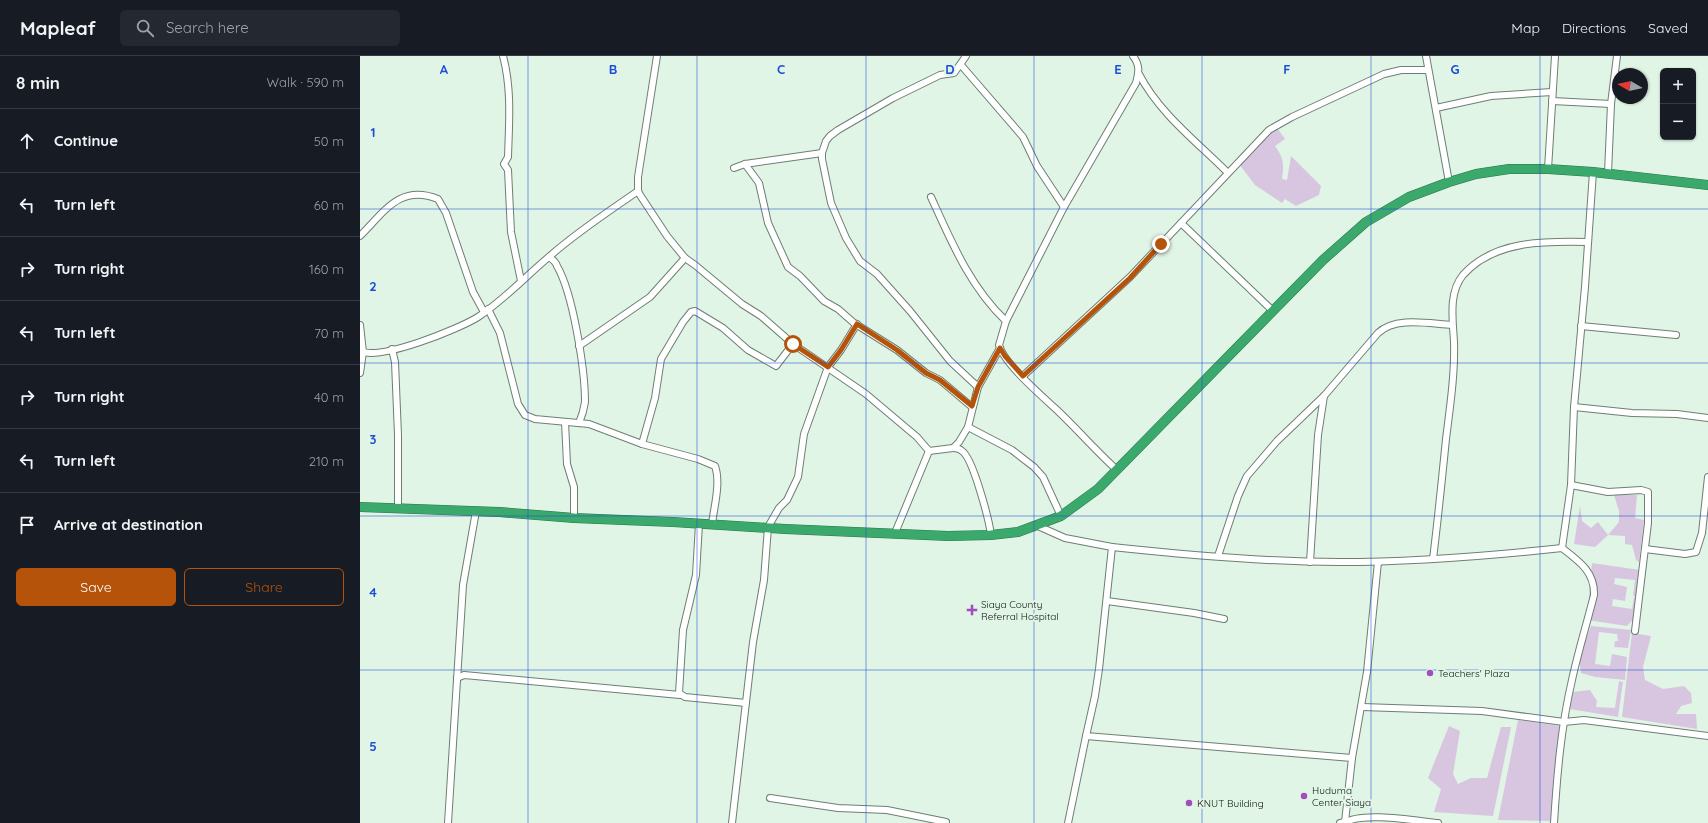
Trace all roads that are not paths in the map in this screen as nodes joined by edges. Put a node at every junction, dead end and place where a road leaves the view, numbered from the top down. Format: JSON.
{"nodes":[{"id":1,"x":503,"y":56,"type":"edge"},
{"id":2,"x":657,"y":56,"type":"edge"},
{"id":3,"x":966,"y":56,"type":"edge"},
{"id":4,"x":1133,"y":56,"type":"edge"},
{"id":5,"x":1426,"y":56,"type":"edge"},
{"id":6,"x":1555,"y":56,"type":"edge"},
{"id":7,"x":1617,"y":56,"type":"edge"},
{"id":8,"x":961,"y":65,"type":"junction"},
{"id":9,"x":1428,"y":70,"type":"junction"},
{"id":10,"x":1139,"y":74,"type":"junction"},
{"id":11,"x":1552,"y":92,"type":"junction"},
{"id":12,"x":1552,"y":101,"type":"junction"},
{"id":13,"x":1611,"y":104,"type":"junction"},
{"id":14,"x":1436,"y":108,"type":"junction"},
{"id":15,"x":822,"y":153,"type":"junction"},
{"id":16,"x":745,"y":164,"type":"junction"},
{"id":17,"x":734,"y":168,"type":"dead end"},
{"id":18,"x":1548,"y":169,"type":"junction"},
{"id":19,"x":1228,"y":172,"type":"junction"},
{"id":20,"x":1593,"y":172,"type":"junction"},
{"id":21,"x":1608,"y":173,"type":"junction"},
{"id":22,"x":1449,"y":182,"type":"junction"},
{"id":23,"x":1708,"y":185,"type":"edge"},
{"id":24,"x":638,"y":191,"type":"junction"},
{"id":25,"x":931,"y":197,"type":"dead end"},
{"id":26,"x":1064,"y":207,"type":"junction"},
{"id":27,"x":1181,"y":223,"type":"junction"},
{"id":28,"x":360,"y":236,"type":"edge"},
{"id":29,"x":1588,"y":242,"type":"junction"},
{"id":30,"x":549,"y":257,"type":"junction"},
{"id":31,"x":685,"y":258,"type":"junction"},
{"id":32,"x":521,"y":281,"type":"junction"},
{"id":33,"x":486,"y":311,"type":"junction"},
{"id":34,"x":1273,"y":311,"type":"junction"},
{"id":35,"x":1006,"y":321,"type":"junction"},
{"id":36,"x":857,"y":324,"type":"junction"},
{"id":37,"x":360,"y":325,"type":"edge"},
{"id":38,"x":1452,"y":325,"type":"junction"},
{"id":39,"x":1581,"y":326,"type":"junction"},
{"id":40,"x":1676,"y":335,"type":"dead end"},
{"id":41,"x":793,"y":344,"type":"junction"},
{"id":42,"x":579,"y":346,"type":"junction"},
{"id":43,"x":1000,"y":348,"type":"junction"},
{"id":44,"x":392,"y":349,"type":"junction"},
{"id":45,"x":362,"y":351,"type":"edge"},
{"id":46,"x":828,"y":367,"type":"junction"},
{"id":47,"x":360,"y":373,"type":"edge"},
{"id":48,"x":1023,"y":376,"type":"junction"},
{"id":49,"x":978,"y":387,"type":"junction"},
{"id":50,"x":1324,"y":396,"type":"junction"},
{"id":51,"x":972,"y":406,"type":"junction"},
{"id":52,"x":1574,"y":408,"type":"junction"},
{"id":53,"x":1708,"y":418,"type":"edge"},
{"id":54,"x":566,"y":422,"type":"junction"},
{"id":55,"x":579,"y":423,"type":"junction"},
{"id":56,"x":968,"y":427,"type":"junction"},
{"id":57,"x":642,"y":444,"type":"junction"},
{"id":58,"x":953,"y":448,"type":"junction"},
{"id":59,"x":929,"y":451,"type":"junction"},
{"id":60,"x":1117,"y":470,"type":"junction"},
{"id":61,"x":1708,"y":477,"type":"edge"},
{"id":62,"x":1571,"y":485,"type":"junction"},
{"id":63,"x":360,"y":507,"type":"edge"},
{"id":64,"x":398,"y":508,"type":"junction"},
{"id":65,"x":476,"y":511,"type":"junction"},
{"id":66,"x":1061,"y":516,"type":"junction"},
{"id":67,"x":574,"y":518,"type":"junction"},
{"id":68,"x":699,"y":524,"type":"junction"},
{"id":69,"x":712,"y":524,"type":"junction"},
{"id":70,"x":1038,"y":526,"type":"junction"},
{"id":71,"x":768,"y":527,"type":"junction"},
{"id":72,"x":895,"y":533,"type":"junction"},
{"id":73,"x":991,"y":535,"type":"junction"},
{"id":74,"x":1112,"y":547,"type":"junction"},
{"id":75,"x":1562,"y":548,"type":"junction"},
{"id":76,"x":1645,"y":549,"type":"junction"},
{"id":77,"x":1218,"y":556,"type":"junction"},
{"id":78,"x":1433,"y":559,"type":"junction"},
{"id":79,"x":1310,"y":562,"type":"junction"},
{"id":80,"x":1378,"y":562,"type":"junction"},
{"id":81,"x":1107,"y":601,"type":"junction"},
{"id":82,"x":1224,"y":620,"type":"dead end"},
{"id":83,"x":1635,"y":631,"type":"dead end"},
{"id":84,"x":457,"y":678,"type":"junction"},
{"id":85,"x":680,"y":695,"type":"junction"},
{"id":86,"x":746,"y":703,"type":"junction"},
{"id":87,"x":1362,"y":707,"type":"junction"},
{"id":88,"x":1564,"y":722,"type":"junction"},
{"id":89,"x":1086,"y":736,"type":"junction"},
{"id":90,"x":1708,"y":736,"type":"edge"},
{"id":91,"x":1352,"y":758,"type":"junction"},
{"id":92,"x":770,"y":798,"type":"dead end"},
{"id":93,"x":448,"y":823,"type":"edge"},
{"id":94,"x":732,"y":823,"type":"edge"},
{"id":95,"x":947,"y":823,"type":"edge"},
{"id":96,"x":1068,"y":823,"type":"edge"},
{"id":97,"x":1343,"y":823,"type":"edge"},
{"id":98,"x":1438,"y":823,"type":"edge"},
{"id":99,"x":1554,"y":823,"type":"edge"}],
"edges":[{"from":1,"to":32,"type":"street"},
{"from":2,"to":24,"type":"street"},
{"from":3,"to":8,"type":"street"},
{"from":4,"to":10,"type":"street"},
{"from":5,"to":9,"type":"street"},
{"from":6,"to":11,"type":"street"},
{"from":7,"to":13,"type":"street"},
{"from":8,"to":15,"type":"street"},
{"from":8,"to":26,"type":"street"},
{"from":9,"to":14,"type":"street"},
{"from":9,"to":19,"type":"street"},
{"from":10,"to":19,"type":"street"},
{"from":10,"to":26,"type":"street"},
{"from":11,"to":12,"type":"street"},
{"from":11,"to":14,"type":"street"},
{"from":12,"to":13,"type":"street"},
{"from":12,"to":18,"type":"street"},
{"from":13,"to":21,"type":"street"},
{"from":14,"to":22,"type":"street"},
{"from":15,"to":16,"type":"street"},
{"from":15,"to":49,"type":"street"},
{"from":16,"to":17,"type":"street"},
{"from":16,"to":36,"type":"street"},
{"from":18,"to":20,"type":"highway"},
{"from":18,"to":22,"type":"highway"},
{"from":19,"to":27,"type":"street"},
{"from":20,"to":21,"type":"highway"},
{"from":20,"to":29,"type":"street"},
{"from":21,"to":23,"type":"highway"},
{"from":22,"to":34,"type":"highway"},
{"from":24,"to":30,"type":"street"},
{"from":24,"to":31,"type":"street"},
{"from":25,"to":35,"type":"street"},
{"from":26,"to":35,"type":"street"},
{"from":27,"to":34,"type":"street"},
{"from":27,"to":48,"type":"street"},
{"from":28,"to":33,"type":"street"},
{"from":29,"to":38,"type":"street"},
{"from":29,"to":39,"type":"street"},
{"from":30,"to":32,"type":"street"},
{"from":30,"to":42,"type":"street"},
{"from":31,"to":41,"type":"street"},
{"from":31,"to":42,"type":"street"},
{"from":32,"to":33,"type":"street"},
{"from":33,"to":44,"type":"street"},
{"from":33,"to":54,"type":"street"},
{"from":34,"to":60,"type":"highway"},
{"from":35,"to":43,"type":"street"},
{"from":36,"to":46,"type":"street"},
{"from":36,"to":51,"type":"street"},
{"from":37,"to":45,"type":"street"},
{"from":38,"to":50,"type":"street"},
{"from":38,"to":78,"type":"street"},
{"from":39,"to":40,"type":"street"},
{"from":39,"to":52,"type":"street"},
{"from":41,"to":46,"type":"street"},
{"from":41,"to":57,"type":"street"},
{"from":42,"to":55,"type":"street"},
{"from":43,"to":48,"type":"street"},
{"from":43,"to":49,"type":"street"},
{"from":44,"to":45,"type":"street"},
{"from":44,"to":64,"type":"street"},
{"from":45,"to":47,"type":"street"},
{"from":46,"to":59,"type":"street"},
{"from":46,"to":71,"type":"street"},
{"from":48,"to":60,"type":"street"},
{"from":49,"to":51,"type":"street"},
{"from":50,"to":77,"type":"street"},
{"from":50,"to":79,"type":"street"},
{"from":51,"to":56,"type":"street"},
{"from":52,"to":53,"type":"street"},
{"from":52,"to":62,"type":"street"},
{"from":54,"to":55,"type":"street"},
{"from":54,"to":67,"type":"street"},
{"from":55,"to":57,"type":"street"},
{"from":56,"to":58,"type":"street"},
{"from":56,"to":66,"type":"street"},
{"from":57,"to":69,"type":"street"},
{"from":58,"to":59,"type":"street"},
{"from":58,"to":73,"type":"street"},
{"from":59,"to":72,"type":"street"},
{"from":60,"to":66,"type":"highway"},
{"from":61,"to":76,"type":"street"},
{"from":62,"to":75,"type":"street"},
{"from":62,"to":76,"type":"street"},
{"from":63,"to":64,"type":"highway"},
{"from":64,"to":65,"type":"highway"},
{"from":65,"to":67,"type":"highway"},
{"from":65,"to":84,"type":"street"},
{"from":66,"to":70,"type":"highway"},
{"from":67,"to":68,"type":"highway"},
{"from":68,"to":69,"type":"highway"},
{"from":68,"to":85,"type":"street"},
{"from":69,"to":71,"type":"highway"},
{"from":70,"to":73,"type":"highway"},
{"from":70,"to":74,"type":"street"},
{"from":71,"to":72,"type":"highway"},
{"from":71,"to":86,"type":"street"},
{"from":72,"to":73,"type":"highway"},
{"from":74,"to":77,"type":"street"},
{"from":74,"to":81,"type":"street"},
{"from":75,"to":78,"type":"street"},
{"from":75,"to":88,"type":"street"},
{"from":76,"to":83,"type":"street"},
{"from":77,"to":79,"type":"street"},
{"from":78,"to":80,"type":"street"},
{"from":79,"to":80,"type":"street"},
{"from":80,"to":87,"type":"street"},
{"from":81,"to":82,"type":"street"},
{"from":81,"to":89,"type":"street"},
{"from":84,"to":85,"type":"street"},
{"from":84,"to":93,"type":"street"},
{"from":85,"to":86,"type":"street"},
{"from":86,"to":94,"type":"street"},
{"from":87,"to":88,"type":"street"},
{"from":87,"to":91,"type":"street"},
{"from":88,"to":90,"type":"street"},
{"from":88,"to":99,"type":"street"},
{"from":89,"to":91,"type":"street"},
{"from":89,"to":96,"type":"street"},
{"from":91,"to":97,"type":"street"},
{"from":92,"to":95,"type":"street"},
{"from":97,"to":98,"type":"street"}]}
